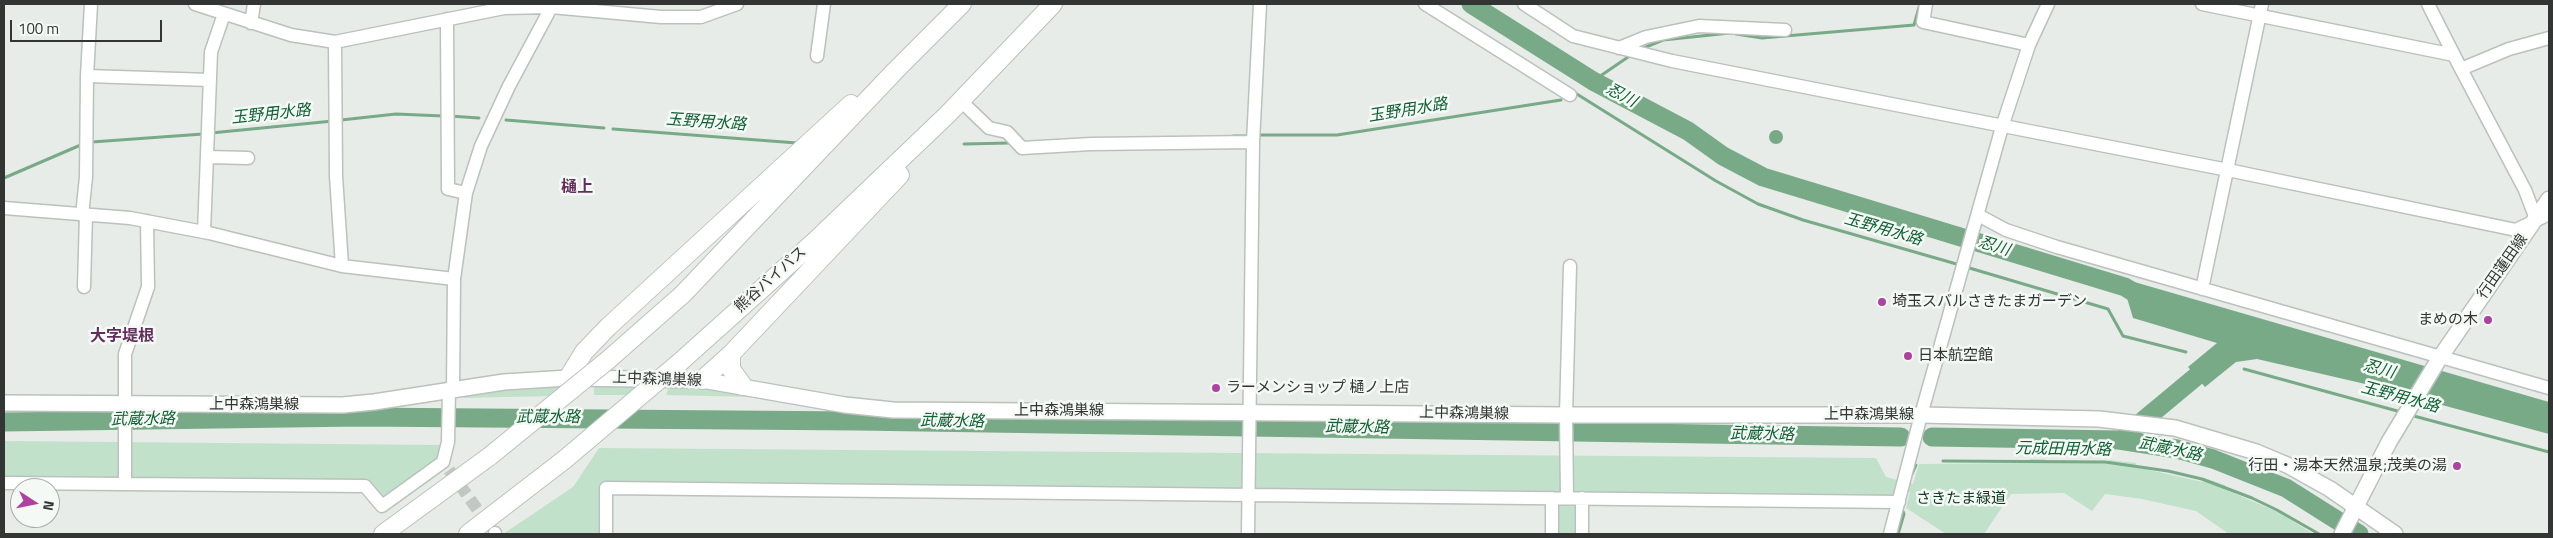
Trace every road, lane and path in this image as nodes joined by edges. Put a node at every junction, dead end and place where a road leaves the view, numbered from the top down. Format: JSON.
{"nodes":[{"id":1,"x":91,"y":4,"type":"edge"},
{"id":2,"x":195,"y":4,"type":"edge"},
{"id":3,"x":254,"y":4,"type":"edge"},
{"id":4,"x":735,"y":4,"type":"edge"},
{"id":5,"x":824,"y":4,"type":"edge"},
{"id":6,"x":962,"y":4,"type":"edge"},
{"id":7,"x":1053,"y":4,"type":"edge"},
{"id":8,"x":1260,"y":4,"type":"edge"},
{"id":9,"x":1425,"y":4,"type":"edge"},
{"id":10,"x":1524,"y":4,"type":"edge"},
{"id":11,"x":1926,"y":4,"type":"edge"},
{"id":12,"x":2048,"y":4,"type":"edge"},
{"id":13,"x":2202,"y":4,"type":"edge"},
{"id":14,"x":2428,"y":4,"type":"edge"},
{"id":15,"x":552,"y":5,"type":"edge"},
{"id":16,"x":495,"y":7,"type":"edge"},
{"id":17,"x":461,"y":10,"type":"edge"},
{"id":18,"x":2261,"y":10,"type":"edge"},
{"id":19,"x":224,"y":14,"type":"junction"},
{"id":20,"x":447,"y":19,"type":"junction"},
{"id":21,"x":251,"y":23,"type":"junction"},
{"id":22,"x":1784,"y":30,"type":"dead end"},
{"id":23,"x":2549,"y":38,"type":"edge"},
{"id":24,"x":335,"y":42,"type":"junction"},
{"id":25,"x":2030,"y":45,"type":"junction"},
{"id":26,"x":1619,"y":48,"type":"junction"},
{"id":27,"x":2454,"y":55,"type":"junction"},
{"id":28,"x":816,"y":56,"type":"dead end"},
{"id":29,"x":2461,"y":69,"type":"junction"},
{"id":30,"x":895,"y":71,"type":"junction"},
{"id":31,"x":87,"y":76,"type":"junction"},
{"id":32,"x":210,"y":80,"type":"junction"},
{"id":33,"x":1570,"y":95,"type":"dead end"},
{"id":34,"x":961,"y":101,"type":"junction"},
{"id":35,"x":948,"y":114,"type":"junction"},
{"id":36,"x":2002,"y":127,"type":"junction"},
{"id":37,"x":1253,"y":142,"type":"junction"},
{"id":38,"x":207,"y":157,"type":"junction"},
{"id":39,"x":248,"y":158,"type":"dead end"},
{"id":40,"x":2228,"y":170,"type":"junction"},
{"id":41,"x":466,"y":193,"type":"junction"},
{"id":42,"x":2549,"y":199,"type":"edge"},
{"id":43,"x":4,"y":208,"type":"edge"},
{"id":44,"x":84,"y":214,"type":"junction"},
{"id":45,"x":2543,"y":216,"type":"edge"},
{"id":46,"x":1977,"y":218,"type":"junction"},
{"id":47,"x":147,"y":221,"type":"junction"},
{"id":48,"x":204,"y":232,"type":"junction"},
{"id":49,"x":342,"y":266,"type":"junction"},
{"id":50,"x":1570,"y":266,"type":"dead end"},
{"id":51,"x":454,"y":279,"type":"junction"},
{"id":52,"x":84,"y":287,"type":"dead end"},
{"id":53,"x":2202,"y":290,"type":"junction"},
{"id":54,"x":731,"y":354,"type":"junction"},
{"id":55,"x":2440,"y":358,"type":"junction"},
{"id":56,"x":568,"y":378,"type":"junction"},
{"id":57,"x":702,"y":380,"type":"junction"},
{"id":58,"x":743,"y":386,"type":"junction"},
{"id":59,"x":2549,"y":388,"type":"edge"},
{"id":60,"x":451,"y":389,"type":"junction"},
{"id":61,"x":4,"y":403,"type":"edge"},
{"id":62,"x":125,"y":409,"type":"junction"},
{"id":63,"x":1248,"y":417,"type":"junction"},
{"id":64,"x":1566,"y":420,"type":"junction"},
{"id":65,"x":1920,"y":421,"type":"junction"},
{"id":66,"x":4,"y":483,"type":"edge"},
{"id":67,"x":125,"y":483,"type":"junction"},
{"id":68,"x":1248,"y":494,"type":"junction"},
{"id":69,"x":1552,"y":498,"type":"junction"},
{"id":70,"x":1567,"y":498,"type":"junction"},
{"id":71,"x":1582,"y":498,"type":"junction"},
{"id":72,"x":1899,"y":502,"type":"junction"},
{"id":73,"x":2354,"y":511,"type":"junction"},
{"id":74,"x":383,"y":534,"type":"edge"},
{"id":75,"x":468,"y":534,"type":"edge"},
{"id":76,"x":606,"y":534,"type":"edge"},
{"id":77,"x":1248,"y":534,"type":"edge"},
{"id":78,"x":1552,"y":534,"type":"edge"},
{"id":79,"x":1582,"y":534,"type":"edge"},
{"id":80,"x":1890,"y":534,"type":"edge"},
{"id":81,"x":2342,"y":534,"type":"edge"},
{"id":82,"x":2395,"y":534,"type":"edge"}],
"edges":[{"from":1,"to":31,"type":"street"},
{"from":2,"to":19,"type":"street"},
{"from":3,"to":21,"type":"street"},
{"from":4,"to":15,"type":"street"},
{"from":5,"to":28,"type":"street"},
{"from":6,"to":30,"type":"highway"},
{"from":7,"to":34,"type":"highway","name":"熊谷バイパス"},
{"from":8,"to":37,"type":"street"},
{"from":9,"to":33,"type":"street"},
{"from":10,"to":26,"type":"street"},
{"from":11,"to":25,"type":"street"},
{"from":12,"to":25,"type":"street"},
{"from":13,"to":18,"type":"street"},
{"from":14,"to":27,"type":"street"},
{"from":15,"to":16,"type":"street"},
{"from":15,"to":41,"type":"street"},
{"from":16,"to":17,"type":"street"},
{"from":17,"to":20,"type":"street"},
{"from":18,"to":27,"type":"street"},
{"from":18,"to":40,"type":"street"},
{"from":19,"to":21,"type":"street"},
{"from":19,"to":32,"type":"street"},
{"from":20,"to":24,"type":"street"},
{"from":20,"to":41,"type":"street"},
{"from":21,"to":24,"type":"street"},
{"from":22,"to":26,"type":"street"},
{"from":23,"to":29,"type":"street"},
{"from":24,"to":49,"type":"street"},
{"from":25,"to":36,"type":"street"},
{"from":26,"to":36,"type":"street"},
{"from":27,"to":29,"type":"street"},
{"from":29,"to":45,"type":"street"},
{"from":30,"to":56,"type":"highway"},
{"from":30,"to":74,"type":"highway","bridge":true},
{"from":31,"to":32,"type":"street"},
{"from":31,"to":44,"type":"street"},
{"from":32,"to":38,"type":"street"},
{"from":34,"to":35,"type":"highway","name":"熊谷バイパス"},
{"from":34,"to":37,"type":"street"},
{"from":35,"to":54,"type":"highway"},
{"from":35,"to":75,"type":"highway","name":"熊谷バイパス","bridge":true},
{"from":36,"to":40,"type":"street"},
{"from":36,"to":46,"type":"street"},
{"from":37,"to":63,"type":"street"},
{"from":38,"to":39,"type":"street"},
{"from":38,"to":48,"type":"street"},
{"from":40,"to":45,"type":"street"},
{"from":40,"to":53,"type":"street"},
{"from":41,"to":51,"type":"street"},
{"from":42,"to":45,"type":"main road","name":"行田蓮田線"},
{"from":43,"to":44,"type":"street"},
{"from":44,"to":47,"type":"street"},
{"from":44,"to":52,"type":"street"},
{"from":45,"to":55,"type":"main road","name":"行田蓮田線"},
{"from":46,"to":53,"type":"street"},
{"from":46,"to":65,"type":"street"},
{"from":47,"to":48,"type":"street"},
{"from":47,"to":62,"type":"street"},
{"from":48,"to":49,"type":"street"},
{"from":49,"to":51,"type":"street"},
{"from":50,"to":64,"type":"street"},
{"from":51,"to":60,"type":"street"},
{"from":53,"to":55,"type":"street"},
{"from":54,"to":57,"type":"highway"},
{"from":54,"to":58,"type":"highway"},
{"from":55,"to":59,"type":"street"},
{"from":55,"to":73,"type":"main road","name":"行田蓮田線"},
{"from":56,"to":57,"type":"main road","name":"上中森鴻巣線"},
{"from":56,"to":60,"type":"main road","name":"上中森鴻巣線"},
{"from":57,"to":58,"type":"main road","name":"上中森鴻巣線"},
{"from":58,"to":63,"type":"main road","name":"上中森鴻巣線"},
{"from":60,"to":62,"type":"main road","name":"上中森鴻巣線"},
{"from":60,"to":67,"type":"street"},
{"from":61,"to":62,"type":"main road","name":"上中森鴻巣線"},
{"from":62,"to":67,"type":"street"},
{"from":63,"to":64,"type":"main road","name":"上中森鴻巣線"},
{"from":63,"to":68,"type":"street"},
{"from":64,"to":65,"type":"main road","name":"上中森鴻巣線"},
{"from":64,"to":70,"type":"street"},
{"from":65,"to":72,"type":"street"},
{"from":65,"to":73,"type":"main road","name":"上中森鴻巣線"},
{"from":66,"to":67,"type":"street"},
{"from":68,"to":69,"type":"street"},
{"from":68,"to":76,"type":"street"},
{"from":68,"to":77,"type":"street"},
{"from":69,"to":70,"type":"street"},
{"from":69,"to":78,"type":"street"},
{"from":70,"to":71,"type":"street"},
{"from":71,"to":72,"type":"street"},
{"from":71,"to":79,"type":"street"},
{"from":72,"to":80,"type":"street"},
{"from":73,"to":81,"type":"main road"},
{"from":73,"to":82,"type":"main road"}]}
